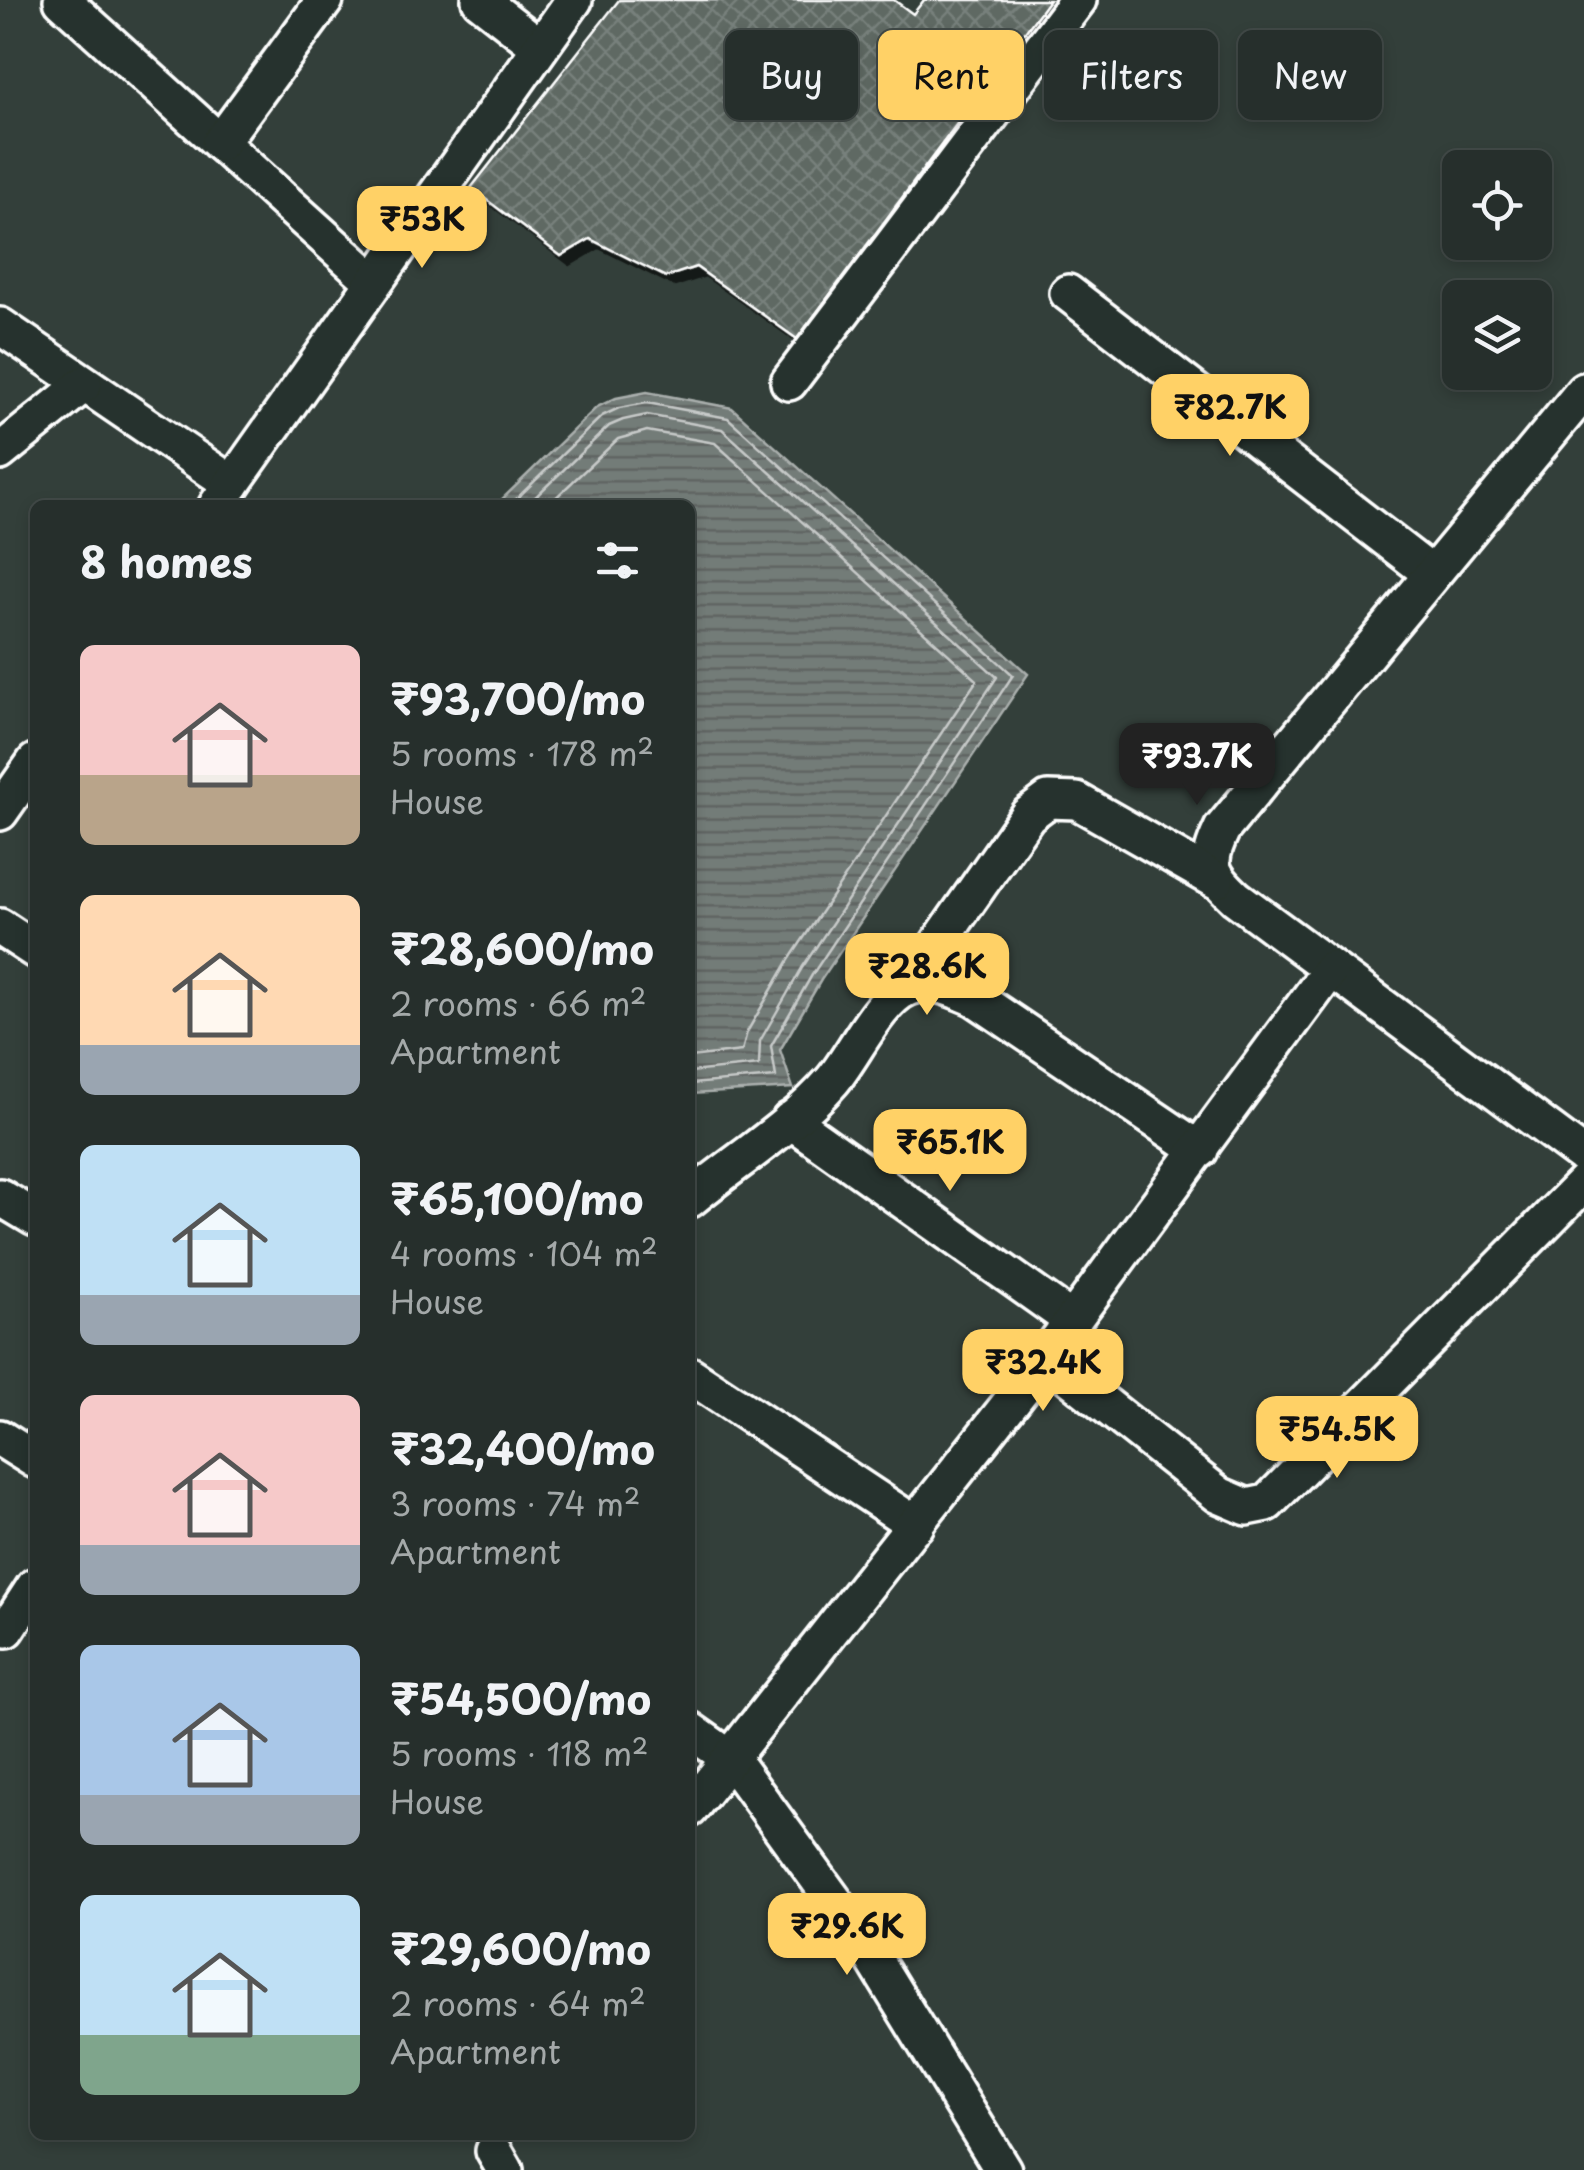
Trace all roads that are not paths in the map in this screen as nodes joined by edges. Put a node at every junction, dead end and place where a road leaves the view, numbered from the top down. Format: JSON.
{"nodes":[{"id":1,"x":325,"y":0,"type":"edge"},
{"id":2,"x":480,"y":0,"type":"edge"},
{"id":3,"x":574,"y":0,"type":"edge"},
{"id":4,"x":1078,"y":0,"type":"edge"},
{"id":5,"x":68,"y":2,"type":"edge"},
{"id":6,"x":540,"y":47,"type":"junction"},
{"id":7,"x":220,"y":142,"type":"junction"},
{"id":8,"x":374,"y":282,"type":"junction"},
{"id":9,"x":1068,"y":293,"type":"dead end"},
{"id":10,"x":0,"y":326,"type":"edge"},
{"id":11,"x":790,"y":382,"type":"dead end"},
{"id":12,"x":84,"y":384,"type":"junction"},
{"id":13,"x":1584,"y":392,"type":"edge"},
{"id":14,"x":0,"y":452,"type":"edge"},
{"id":15,"x":224,"y":494,"type":"edge"},
{"id":16,"x":1432,"y":574,"type":"junction"},
{"id":17,"x":30,"y":769,"type":"edge"},
{"id":18,"x":0,"y":812,"type":"edge"},
{"id":19,"x":1216,"y":880,"type":"junction"},
{"id":20,"x":0,"y":927,"type":"edge"},
{"id":21,"x":30,"y":947,"type":"edge"},
{"id":22,"x":1331,"y":969,"type":"junction"},
{"id":23,"x":908,"y":986,"type":"junction"},
{"id":24,"x":790,"y":1120,"type":"junction"},
{"id":25,"x":1200,"y":1150,"type":"junction"},
{"id":26,"x":1584,"y":1156,"type":"edge"},
{"id":27,"x":1584,"y":1182,"type":"edge"},
{"id":28,"x":695,"y":1195,"type":"edge"},
{"id":29,"x":0,"y":1196,"type":"edge"},
{"id":30,"x":30,"y":1215,"type":"edge"},
{"id":31,"x":1073,"y":1321,"type":"junction"},
{"id":32,"x":1046,"y":1358,"type":"junction"},
{"id":33,"x":695,"y":1378,"type":"edge"},
{"id":34,"x":0,"y":1438,"type":"edge"},
{"id":35,"x":30,"y":1457,"type":"edge"},
{"id":36,"x":916,"y":1524,"type":"junction"},
{"id":37,"x":30,"y":1594,"type":"edge"},
{"id":38,"x":8,"y":1629,"type":"dead end"},
{"id":39,"x":695,"y":1734,"type":"edge"},
{"id":40,"x":731,"y":1759,"type":"junction"},
{"id":41,"x":695,"y":1803,"type":"edge"},
{"id":42,"x":1003,"y":2170,"type":"edge"}],
"edges":[{"from":1,"to":7,"type":"street"},
{"from":2,"to":6,"type":"street"},
{"from":3,"to":6,"type":"street"},
{"from":4,"to":11,"type":"street"},
{"from":5,"to":7,"type":"street"},
{"from":6,"to":8,"type":"street"},
{"from":7,"to":8,"type":"street"},
{"from":8,"to":15,"type":"street"},
{"from":9,"to":16,"type":"street"},
{"from":10,"to":12,"type":"street"},
{"from":12,"to":14,"type":"street"},
{"from":12,"to":15,"type":"street"},
{"from":13,"to":16,"type":"street"},
{"from":16,"to":19,"type":"street"},
{"from":17,"to":18,"type":"street"},
{"from":19,"to":22,"type":"street"},
{"from":19,"to":23,"type":"street"},
{"from":20,"to":21,"type":"street"},
{"from":22,"to":25,"type":"street"},
{"from":22,"to":26,"type":"street"},
{"from":23,"to":24,"type":"street"},
{"from":23,"to":25,"type":"street"},
{"from":24,"to":28,"type":"street"},
{"from":24,"to":31,"type":"street"},
{"from":25,"to":31,"type":"street"},
{"from":27,"to":32,"type":"street"},
{"from":29,"to":30,"type":"street"},
{"from":31,"to":32,"type":"street"},
{"from":32,"to":36,"type":"street"},
{"from":33,"to":36,"type":"street"},
{"from":34,"to":35,"type":"street"},
{"from":36,"to":40,"type":"street"},
{"from":37,"to":38,"type":"street"},
{"from":39,"to":40,"type":"street"},
{"from":40,"to":41,"type":"street"},
{"from":40,"to":42,"type":"street"}]}
